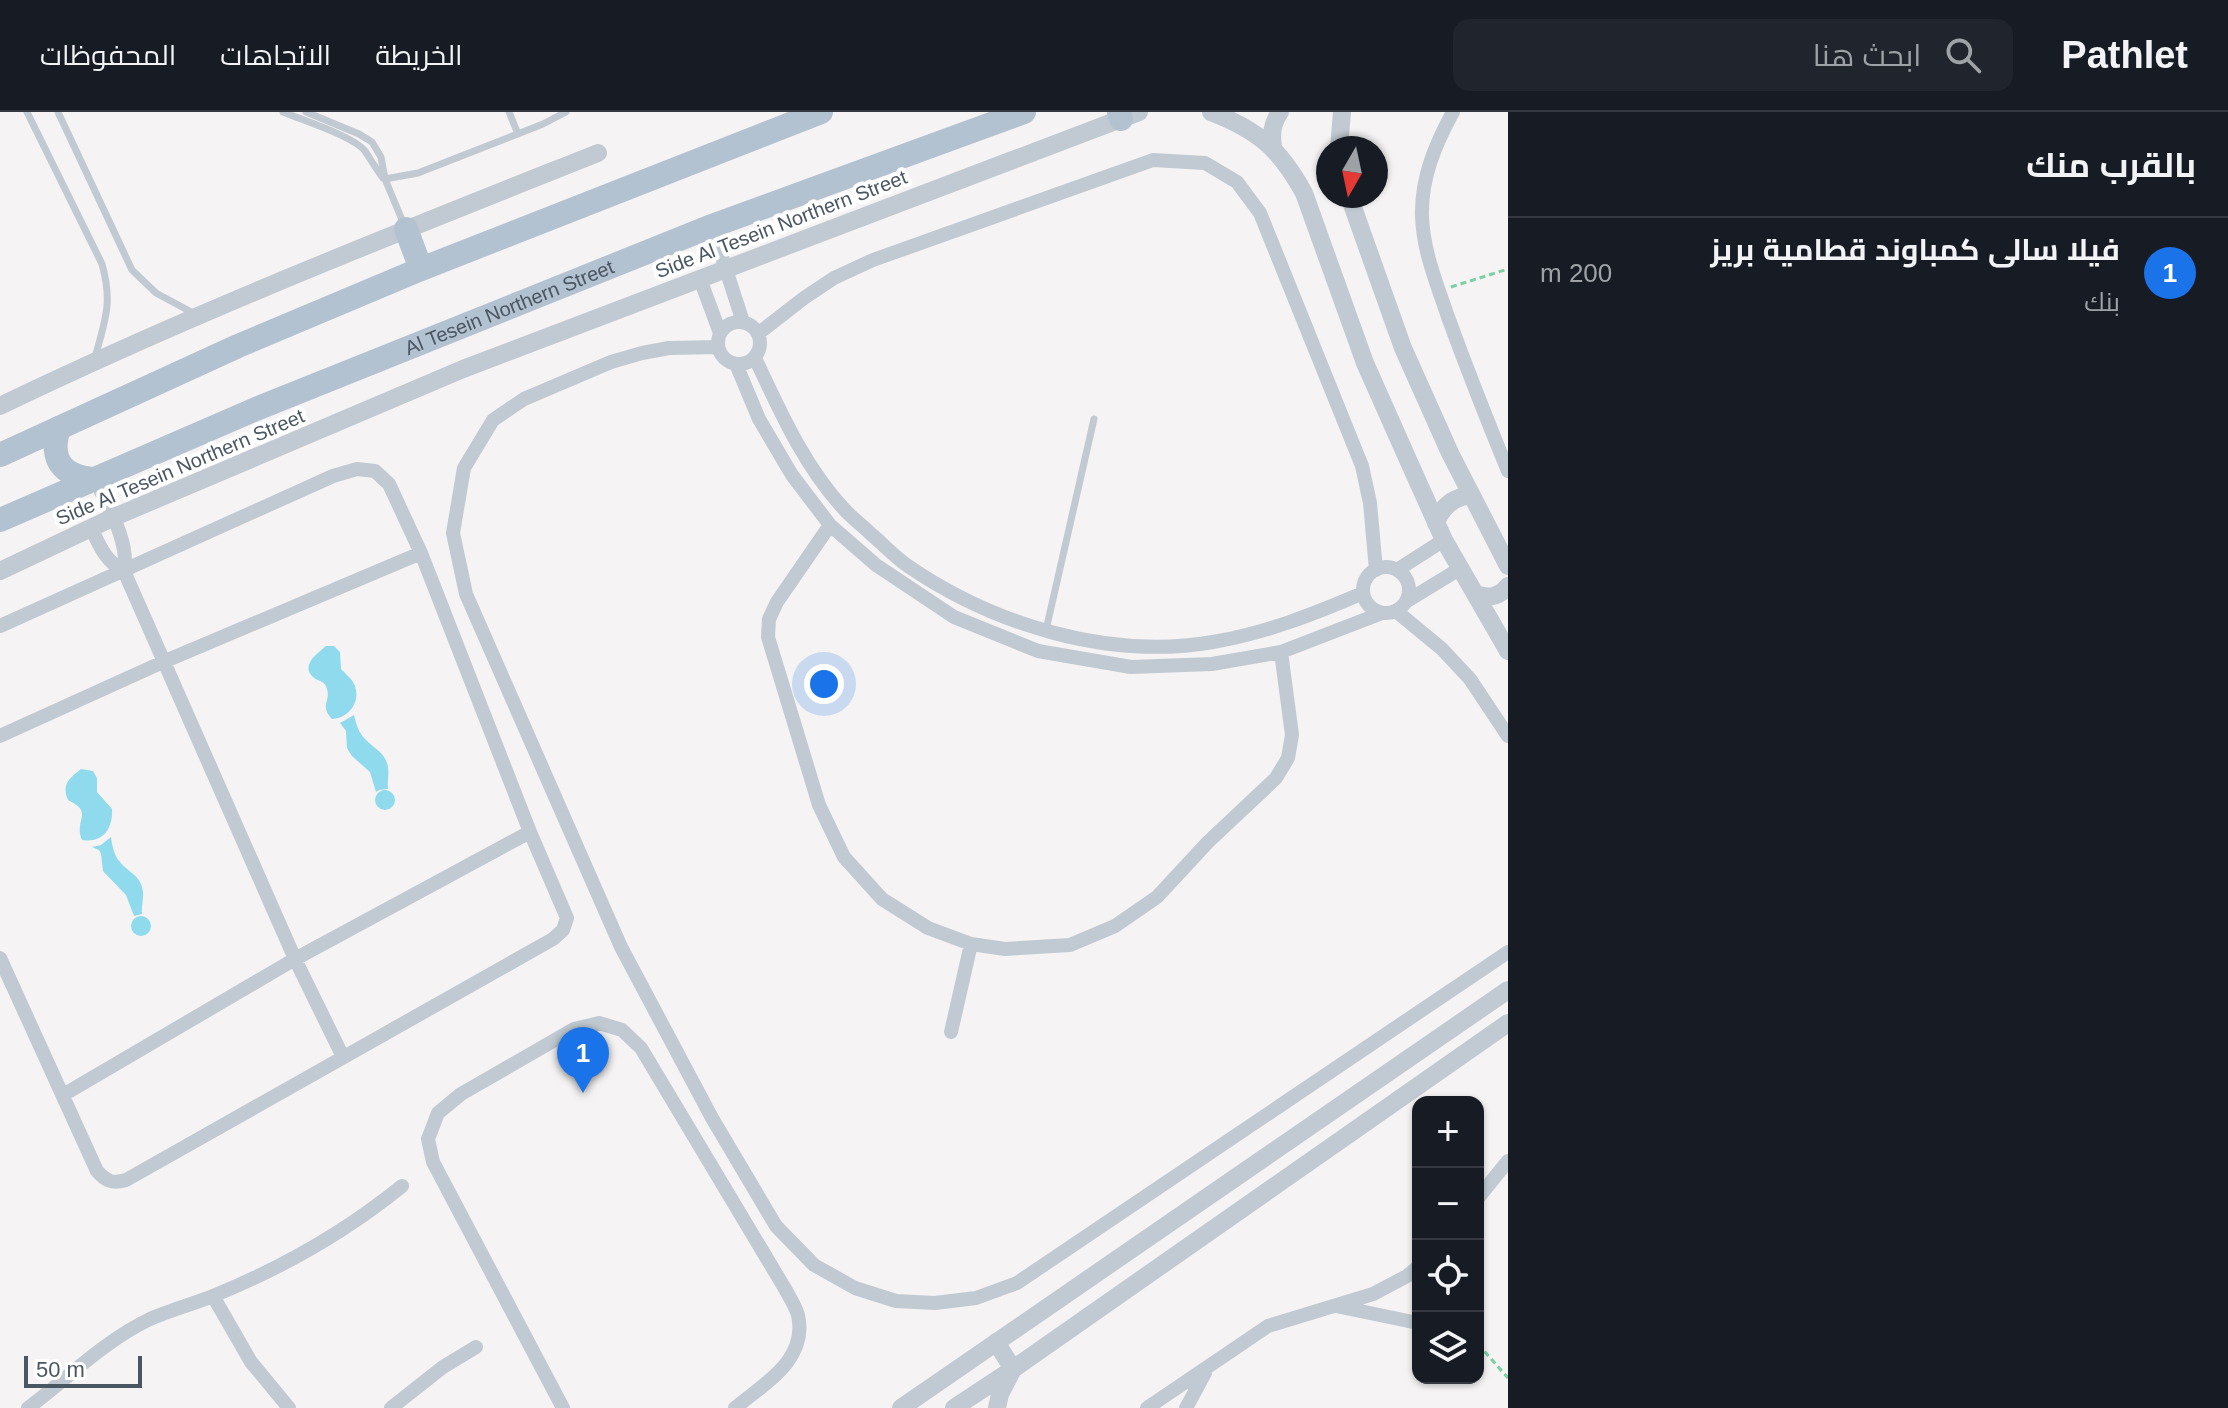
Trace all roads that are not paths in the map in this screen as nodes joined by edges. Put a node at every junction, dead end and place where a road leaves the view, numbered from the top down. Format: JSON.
{"nodes":[{"id":1,"x":27,"y":112,"type":"edge"},
{"id":2,"x":58,"y":112,"type":"edge"},
{"id":3,"x":283,"y":112,"type":"edge"},
{"id":4,"x":306,"y":112,"type":"edge"},
{"id":5,"x":322,"y":112,"type":"edge"},
{"id":6,"x":509,"y":112,"type":"edge"},
{"id":7,"x":566,"y":112,"type":"edge"},
{"id":8,"x":821,"y":112,"type":"edge"},
{"id":9,"x":1024,"y":112,"type":"edge"},
{"id":10,"x":1211,"y":112,"type":"edge"},
{"id":11,"x":1280,"y":112,"type":"edge"},
{"id":12,"x":1453,"y":112,"type":"edge"},
{"id":13,"x":1126,"y":114,"type":"edge"},
{"id":14,"x":1341,"y":114,"type":"edge"},
{"id":15,"x":327,"y":121,"type":"junction"},
{"id":16,"x":518,"y":134,"type":"junction"},
{"id":17,"x":1340,"y":136,"type":"edge"},
{"id":18,"x":1273,"y":148,"type":"junction"},
{"id":19,"x":598,"y":153,"type":"dead end"},
{"id":20,"x":385,"y":179,"type":"junction"},
{"id":21,"x":1353,"y":208,"type":"edge"},
{"id":22,"x":712,"y":226,"type":"junction"},
{"id":23,"x":406,"y":229,"type":"junction"},
{"id":24,"x":726,"y":268,"type":"junction"},
{"id":25,"x":421,"y":269,"type":"junction"},
{"id":26,"x":700,"y":279,"type":"junction"},
{"id":27,"x":197,"y":315,"type":"junction"},
{"id":28,"x":743,"y":322,"type":"junction"},
{"id":29,"x":759,"y":333,"type":"junction"},
{"id":30,"x":719,"y":340,"type":"junction"},
{"id":31,"x":755,"y":358,"type":"junction"},
{"id":32,"x":94,"y":360,"type":"junction"},
{"id":33,"x":736,"y":364,"type":"junction"},
{"id":34,"x":0,"y":406,"type":"edge"},
{"id":35,"x":1094,"y":419,"type":"dead end"},
{"id":36,"x":59,"y":428,"type":"junction"},
{"id":37,"x":0,"y":455,"type":"edge"},
{"id":38,"x":1508,"y":471,"type":"edge"},
{"id":39,"x":95,"y":479,"type":"junction"},
{"id":40,"x":1471,"y":495,"type":"junction"},
{"id":41,"x":112,"y":518,"type":"junction"},
{"id":42,"x":0,"y":520,"type":"edge"},
{"id":43,"x":830,"y":525,"type":"junction"},
{"id":44,"x":91,"y":528,"type":"junction"},
{"id":45,"x":1440,"y":532,"type":"junction"},
{"id":46,"x":421,"y":553,"type":"junction"},
{"id":47,"x":1508,"y":566,"type":"edge"},
{"id":48,"x":1461,"y":568,"type":"junction"},
{"id":49,"x":1376,"y":570,"type":"junction"},
{"id":50,"x":1397,"y":570,"type":"junction"},
{"id":51,"x":0,"y":571,"type":"edge"},
{"id":52,"x":124,"y":571,"type":"junction"},
{"id":53,"x":1508,"y":586,"type":"edge"},
{"id":54,"x":1363,"y":593,"type":"junction"},
{"id":55,"x":1476,"y":594,"type":"junction"},
{"id":56,"x":1395,"y":608,"type":"junction"},
{"id":57,"x":0,"y":626,"type":"edge"},
{"id":58,"x":1046,"y":630,"type":"junction"},
{"id":59,"x":1508,"y":651,"type":"edge"},
{"id":60,"x":1281,"y":652,"type":"junction"},
{"id":61,"x":163,"y":662,"type":"junction"},
{"id":62,"x":0,"y":736,"type":"edge"},
{"id":63,"x":1508,"y":736,"type":"edge"},
{"id":64,"x":530,"y":832,"type":"junction"},
{"id":65,"x":971,"y":944,"type":"junction"},
{"id":66,"x":1508,"y":952,"type":"edge"},
{"id":67,"x":0,"y":958,"type":"edge"},
{"id":68,"x":295,"y":959,"type":"junction"},
{"id":69,"x":1508,"y":990,"type":"edge"},
{"id":70,"x":1508,"y":1023,"type":"edge"},
{"id":71,"x":951,"y":1032,"type":"dead end"},
{"id":72,"x":343,"y":1057,"type":"junction"},
{"id":73,"x":63,"y":1095,"type":"junction"},
{"id":74,"x":1508,"y":1161,"type":"edge"},
{"id":75,"x":402,"y":1186,"type":"dead end"},
{"id":76,"x":1484,"y":1191,"type":"edge"},
{"id":77,"x":1412,"y":1272,"type":"edge"},
{"id":78,"x":213,"y":1296,"type":"junction"},
{"id":79,"x":1336,"y":1306,"type":"junction"},
{"id":80,"x":1412,"y":1322,"type":"edge"},
{"id":81,"x":996,"y":1342,"type":"junction"},
{"id":82,"x":476,"y":1347,"type":"dead end"},
{"id":83,"x":1210,"y":1365,"type":"junction"},
{"id":84,"x":1013,"y":1369,"type":"junction"},
{"id":85,"x":47,"y":1402,"type":"edge"},
{"id":86,"x":28,"y":1408,"type":"edge"},
{"id":87,"x":289,"y":1408,"type":"edge"},
{"id":88,"x":391,"y":1408,"type":"edge"},
{"id":89,"x":563,"y":1408,"type":"edge"},
{"id":90,"x":735,"y":1408,"type":"edge"},
{"id":91,"x":901,"y":1408,"type":"edge"},
{"id":92,"x":954,"y":1408,"type":"edge"},
{"id":93,"x":997,"y":1408,"type":"edge"},
{"id":94,"x":1147,"y":1408,"type":"edge"},
{"id":95,"x":1186,"y":1408,"type":"edge"}],
"edges":[{"from":1,"to":32,"type":"lane"},
{"from":2,"to":27,"type":"lane"},
{"from":3,"to":20,"type":"lane"},
{"from":4,"to":15,"type":"lane"},
{"from":5,"to":15,"type":"lane"},
{"from":6,"to":16,"type":"lane"},
{"from":7,"to":16,"type":"lane"},
{"from":8,"to":25,"type":"main road"},
{"from":9,"to":22,"type":"main road","name":"Al Tesein Northern Street"},
{"from":10,"to":18,"type":"street"},
{"from":11,"to":18,"type":"street"},
{"from":12,"to":38,"type":"street"},
{"from":13,"to":24,"type":"street","name":"Side Al Tesein Northern Street"},
{"from":14,"to":17,"type":"street"},
{"from":15,"to":20,"type":"lane"},
{"from":16,"to":20,"type":"lane"},
{"from":18,"to":45,"type":"street"},
{"from":19,"to":23,"type":"street"},
{"from":20,"to":23,"type":"lane"},
{"from":21,"to":40,"type":"street"},
{"from":22,"to":24,"type":"street"},
{"from":22,"to":39,"type":"main road","name":"Al Tesein Northern Street"},
{"from":23,"to":25,"type":"main road"},
{"from":23,"to":27,"type":"street"},
{"from":24,"to":26,"type":"street","name":"Side Al Tesein Northern Street"},
{"from":24,"to":28,"type":"street"},
{"from":25,"to":36,"type":"main road"},
{"from":26,"to":30,"type":"street"},
{"from":26,"to":41,"type":"street","name":"Side Al Tesein Northern Street"},
{"from":27,"to":32,"type":"street"},
{"from":28,"to":29,"type":"street"},
{"from":28,"to":30,"type":"street"},
{"from":29,"to":31,"type":"street"},
{"from":29,"to":49,"type":"street"},
{"from":30,"to":33,"type":"street"},
{"from":30,"to":66,"type":"street"},
{"from":31,"to":33,"type":"street"},
{"from":31,"to":58,"type":"street"},
{"from":32,"to":34,"type":"street"},
{"from":33,"to":43,"type":"street"},
{"from":35,"to":58,"type":"lane"},
{"from":36,"to":37,"type":"main road"},
{"from":36,"to":39,"type":"main road"},
{"from":39,"to":41,"type":"street"},
{"from":39,"to":42,"type":"main road","name":"Al Tesein Northern Street"},
{"from":40,"to":45,"type":"street"},
{"from":40,"to":47,"type":"street"},
{"from":41,"to":44,"type":"street","name":"Side Al Tesein Northern Street"},
{"from":41,"to":52,"type":"street"},
{"from":43,"to":60,"type":"street"},
{"from":43,"to":65,"type":"street"},
{"from":44,"to":51,"type":"street","name":"Side Al Tesein Northern Street"},
{"from":44,"to":52,"type":"street"},
{"from":45,"to":48,"type":"street"},
{"from":45,"to":50,"type":"street"},
{"from":46,"to":52,"type":"street"},
{"from":46,"to":61,"type":"street"},
{"from":46,"to":64,"type":"street"},
{"from":48,"to":55,"type":"street"},
{"from":48,"to":56,"type":"street"},
{"from":49,"to":50,"type":"street"},
{"from":49,"to":54,"type":"street"},
{"from":50,"to":56,"type":"street"},
{"from":52,"to":57,"type":"street"},
{"from":52,"to":61,"type":"street"},
{"from":53,"to":55,"type":"street"},
{"from":54,"to":56,"type":"street"},
{"from":54,"to":58,"type":"street"},
{"from":55,"to":59,"type":"street"},
{"from":56,"to":60,"type":"street"},
{"from":56,"to":63,"type":"street"},
{"from":60,"to":65,"type":"street"},
{"from":61,"to":62,"type":"street"},
{"from":61,"to":68,"type":"street"},
{"from":64,"to":68,"type":"street"},
{"from":64,"to":72,"type":"street"},
{"from":65,"to":71,"type":"street"},
{"from":67,"to":73,"type":"street"},
{"from":68,"to":72,"type":"street"},
{"from":68,"to":73,"type":"street"},
{"from":69,"to":81,"type":"street"},
{"from":70,"to":84,"type":"street"},
{"from":72,"to":73,"type":"street"},
{"from":74,"to":76,"type":"street"},
{"from":75,"to":78,"type":"street"},
{"from":77,"to":79,"type":"street"},
{"from":78,"to":85,"type":"street"},
{"from":78,"to":87,"type":"street"},
{"from":79,"to":80,"type":"street"},
{"from":79,"to":83,"type":"street"},
{"from":81,"to":84,"type":"street"},
{"from":81,"to":91,"type":"street"},
{"from":82,"to":88,"type":"street"},
{"from":83,"to":94,"type":"street"},
{"from":83,"to":95,"type":"street"},
{"from":84,"to":92,"type":"street"},
{"from":84,"to":93,"type":"street"},
{"from":85,"to":86,"type":"street"},
{"from":89,"to":90,"type":"street"}]}
